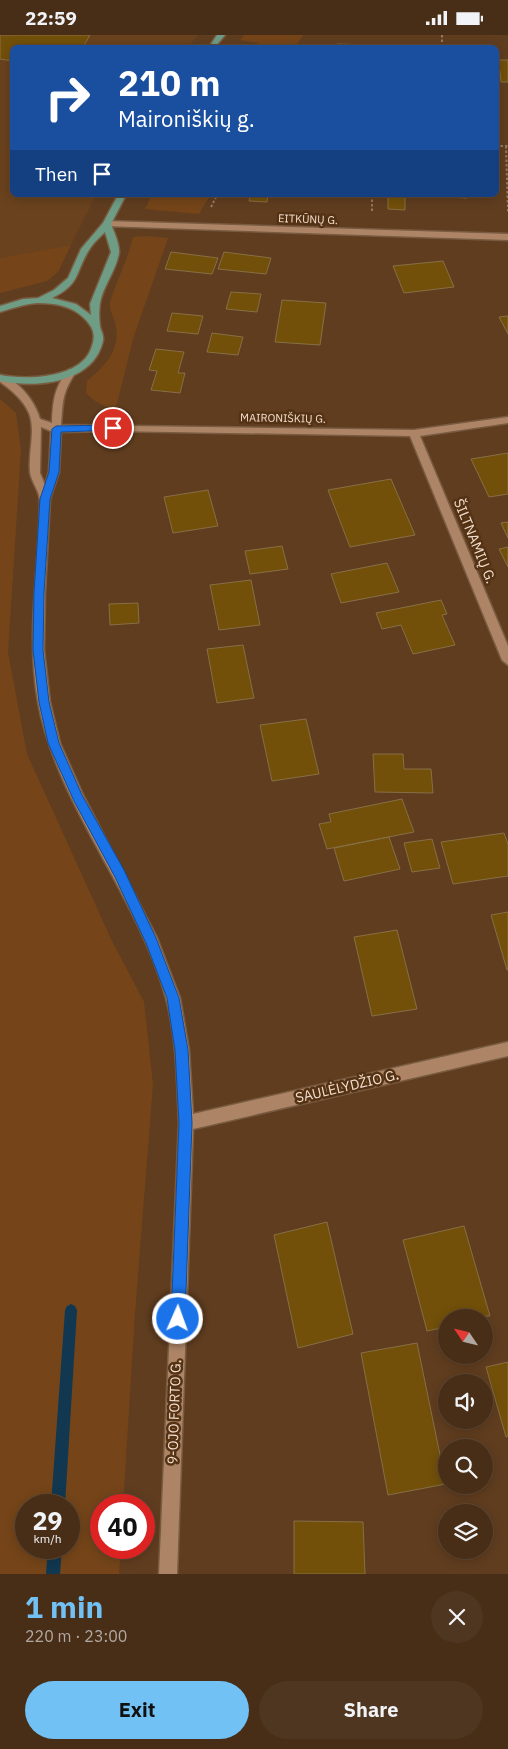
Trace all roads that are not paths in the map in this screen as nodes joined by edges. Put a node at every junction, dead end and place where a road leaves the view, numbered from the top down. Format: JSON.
{"nodes":[{"id":1,"x":121,"y":197,"type":"edge"},
{"id":2,"x":107,"y":224,"type":"junction"},
{"id":3,"x":508,"y":237,"type":"edge"},
{"id":4,"x":38,"y":300,"type":"junction"},
{"id":5,"x":0,"y":309,"type":"edge"},
{"id":6,"x":96,"y":325,"type":"junction"},
{"id":7,"x":71,"y":373,"type":"junction"},
{"id":8,"x":1,"y":378,"type":"edge"},
{"id":9,"x":36,"y":421,"type":"junction"},
{"id":10,"x":508,"y":421,"type":"edge"},
{"id":11,"x":56,"y":429,"type":"junction"},
{"id":12,"x":414,"y":433,"type":"junction"},
{"id":13,"x":45,"y":499,"type":"junction"},
{"id":14,"x":508,"y":661,"type":"edge"},
{"id":15,"x":508,"y":1049,"type":"edge"},
{"id":16,"x":186,"y":1123,"type":"junction"},
{"id":17,"x":168,"y":1574,"type":"edge"}],
"edges":[{"from":1,"to":2,"type":"main road"},
{"from":2,"to":3,"type":"street","name":"EITKŪNŲ G."},
{"from":2,"to":4,"type":"main road"},
{"from":2,"to":6,"type":"main road"},
{"from":4,"to":5,"type":"main road"},
{"from":4,"to":6,"type":"main road"},
{"from":6,"to":7,"type":"main road"},
{"from":7,"to":8,"type":"main road"},
{"from":7,"to":11,"type":"street","name":"9-OJO FORTO G."},
{"from":8,"to":9,"type":"street","name":"9-OJO FORTO G."},
{"from":9,"to":11,"type":"street"},
{"from":9,"to":13,"type":"street","name":"9-OJO FORTO G."},
{"from":10,"to":12,"type":"street","name":"MAIRONIŠKIŲ G."},
{"from":11,"to":12,"type":"street","name":"MAIRONIŠKIŲ G."},
{"from":11,"to":13,"type":"street","name":"9-OJO FORTO G."},
{"from":12,"to":14,"type":"street","name":"ŠILTNAMIŲ G."},
{"from":13,"to":16,"type":"street","name":"9-OJO FORTO G."},
{"from":15,"to":16,"type":"street","name":"SAULĖLYDŽIO G."},
{"from":16,"to":17,"type":"street","name":"9-OJO FORTO G."}]}
